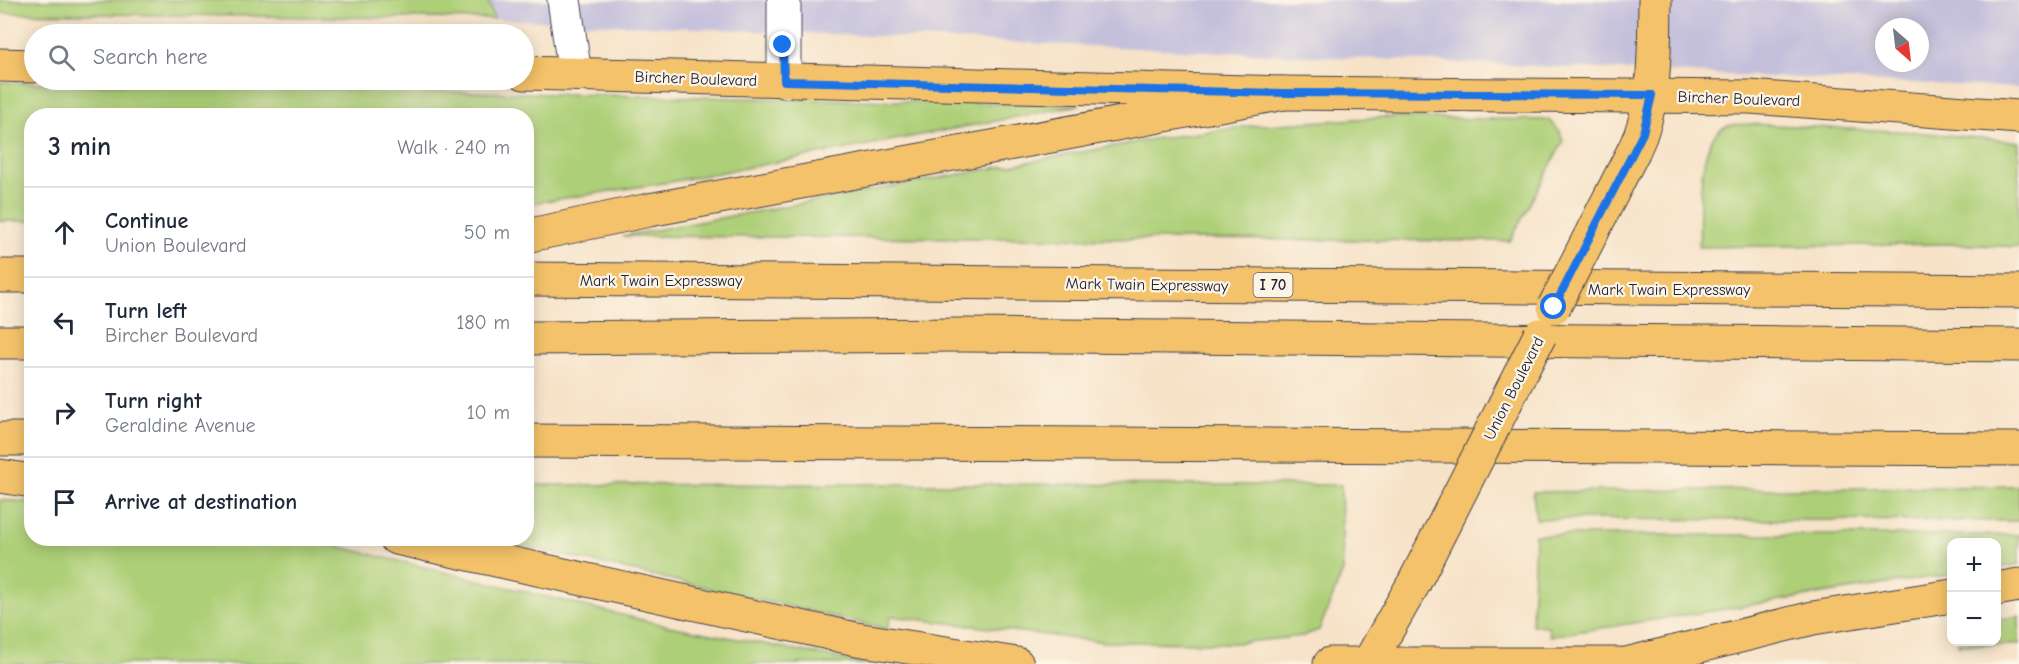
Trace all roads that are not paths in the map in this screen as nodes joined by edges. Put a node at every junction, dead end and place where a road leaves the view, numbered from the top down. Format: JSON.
{"nodes":[{"id":1,"x":564,"y":0,"type":"edge"},
{"id":2,"x":784,"y":0,"type":"edge"},
{"id":3,"x":1655,"y":0,"type":"edge"},
{"id":4,"x":0,"y":65,"type":"edge"},
{"id":5,"x":24,"y":66,"type":"edge"},
{"id":6,"x":534,"y":73,"type":"edge"},
{"id":7,"x":575,"y":74,"type":"junction"},
{"id":8,"x":784,"y":81,"type":"junction"},
{"id":9,"x":1284,"y":93,"type":"junction"},
{"id":10,"x":1652,"y":95,"type":"junction"},
{"id":11,"x":2019,"y":117,"type":"edge"},
{"id":12,"x":534,"y":234,"type":"edge"},
{"id":13,"x":0,"y":276,"type":"edge"},
{"id":14,"x":24,"y":276,"type":"edge"},
{"id":15,"x":534,"y":279,"type":"edge"},
{"id":16,"x":2019,"y":291,"type":"edge"},
{"id":17,"x":534,"y":338,"type":"edge"},
{"id":18,"x":0,"y":342,"type":"edge"},
{"id":19,"x":24,"y":342,"type":"edge"},
{"id":20,"x":2019,"y":345,"type":"edge"},
{"id":21,"x":0,"y":438,"type":"edge"},
{"id":22,"x":24,"y":439,"type":"edge"},
{"id":23,"x":534,"y":441,"type":"edge"},
{"id":24,"x":2019,"y":449,"type":"edge"},
{"id":25,"x":0,"y":476,"type":"edge"},
{"id":26,"x":24,"y":480,"type":"edge"},
{"id":27,"x":432,"y":546,"type":"edge"},
{"id":28,"x":2019,"y":585,"type":"edge"},
{"id":29,"x":2001,"y":588,"type":"edge"},
{"id":30,"x":1947,"y":597,"type":"edge"},
{"id":31,"x":1017,"y":664,"type":"edge"},
{"id":32,"x":1330,"y":664,"type":"edge"},
{"id":33,"x":1368,"y":664,"type":"edge"},
{"id":34,"x":1581,"y":664,"type":"edge"},
{"id":35,"x":1618,"y":664,"type":"edge"},
{"id":36,"x":1626,"y":664,"type":"edge"}],
"edges":[{"from":1,"to":7,"type":"street"},
{"from":2,"to":8,"type":"street"},
{"from":3,"to":10,"type":"main road","name":"Union Boulevard"},
{"from":4,"to":5,"type":"main road"},
{"from":6,"to":7,"type":"main road","name":"Bircher Boulevard"},
{"from":7,"to":8,"type":"main road","name":"Bircher Boulevard"},
{"from":8,"to":9,"type":"main road","name":"Bircher Boulevard"},
{"from":9,"to":10,"type":"main road","name":"Bircher Boulevard"},
{"from":9,"to":12,"type":"main road"},
{"from":10,"to":11,"type":"main road","name":"Bircher Boulevard"},
{"from":10,"to":33,"type":"main road","name":"Union Boulevard","bridge":true},
{"from":13,"to":14,"type":"main road"},
{"from":15,"to":16,"type":"main road","name":"Mark Twain Expressway","number":"I 70"},
{"from":17,"to":20,"type":"main road"},
{"from":18,"to":19,"type":"main road"},
{"from":21,"to":22,"type":"main road"},
{"from":23,"to":24,"type":"main road"},
{"from":25,"to":26,"type":"main road"},
{"from":27,"to":31,"type":"main road"},
{"from":28,"to":29,"type":"main road"},
{"from":30,"to":36,"type":"main road"},
{"from":32,"to":33,"type":"main road"},
{"from":33,"to":34,"type":"main road"},
{"from":34,"to":35,"type":"main road"}]}
